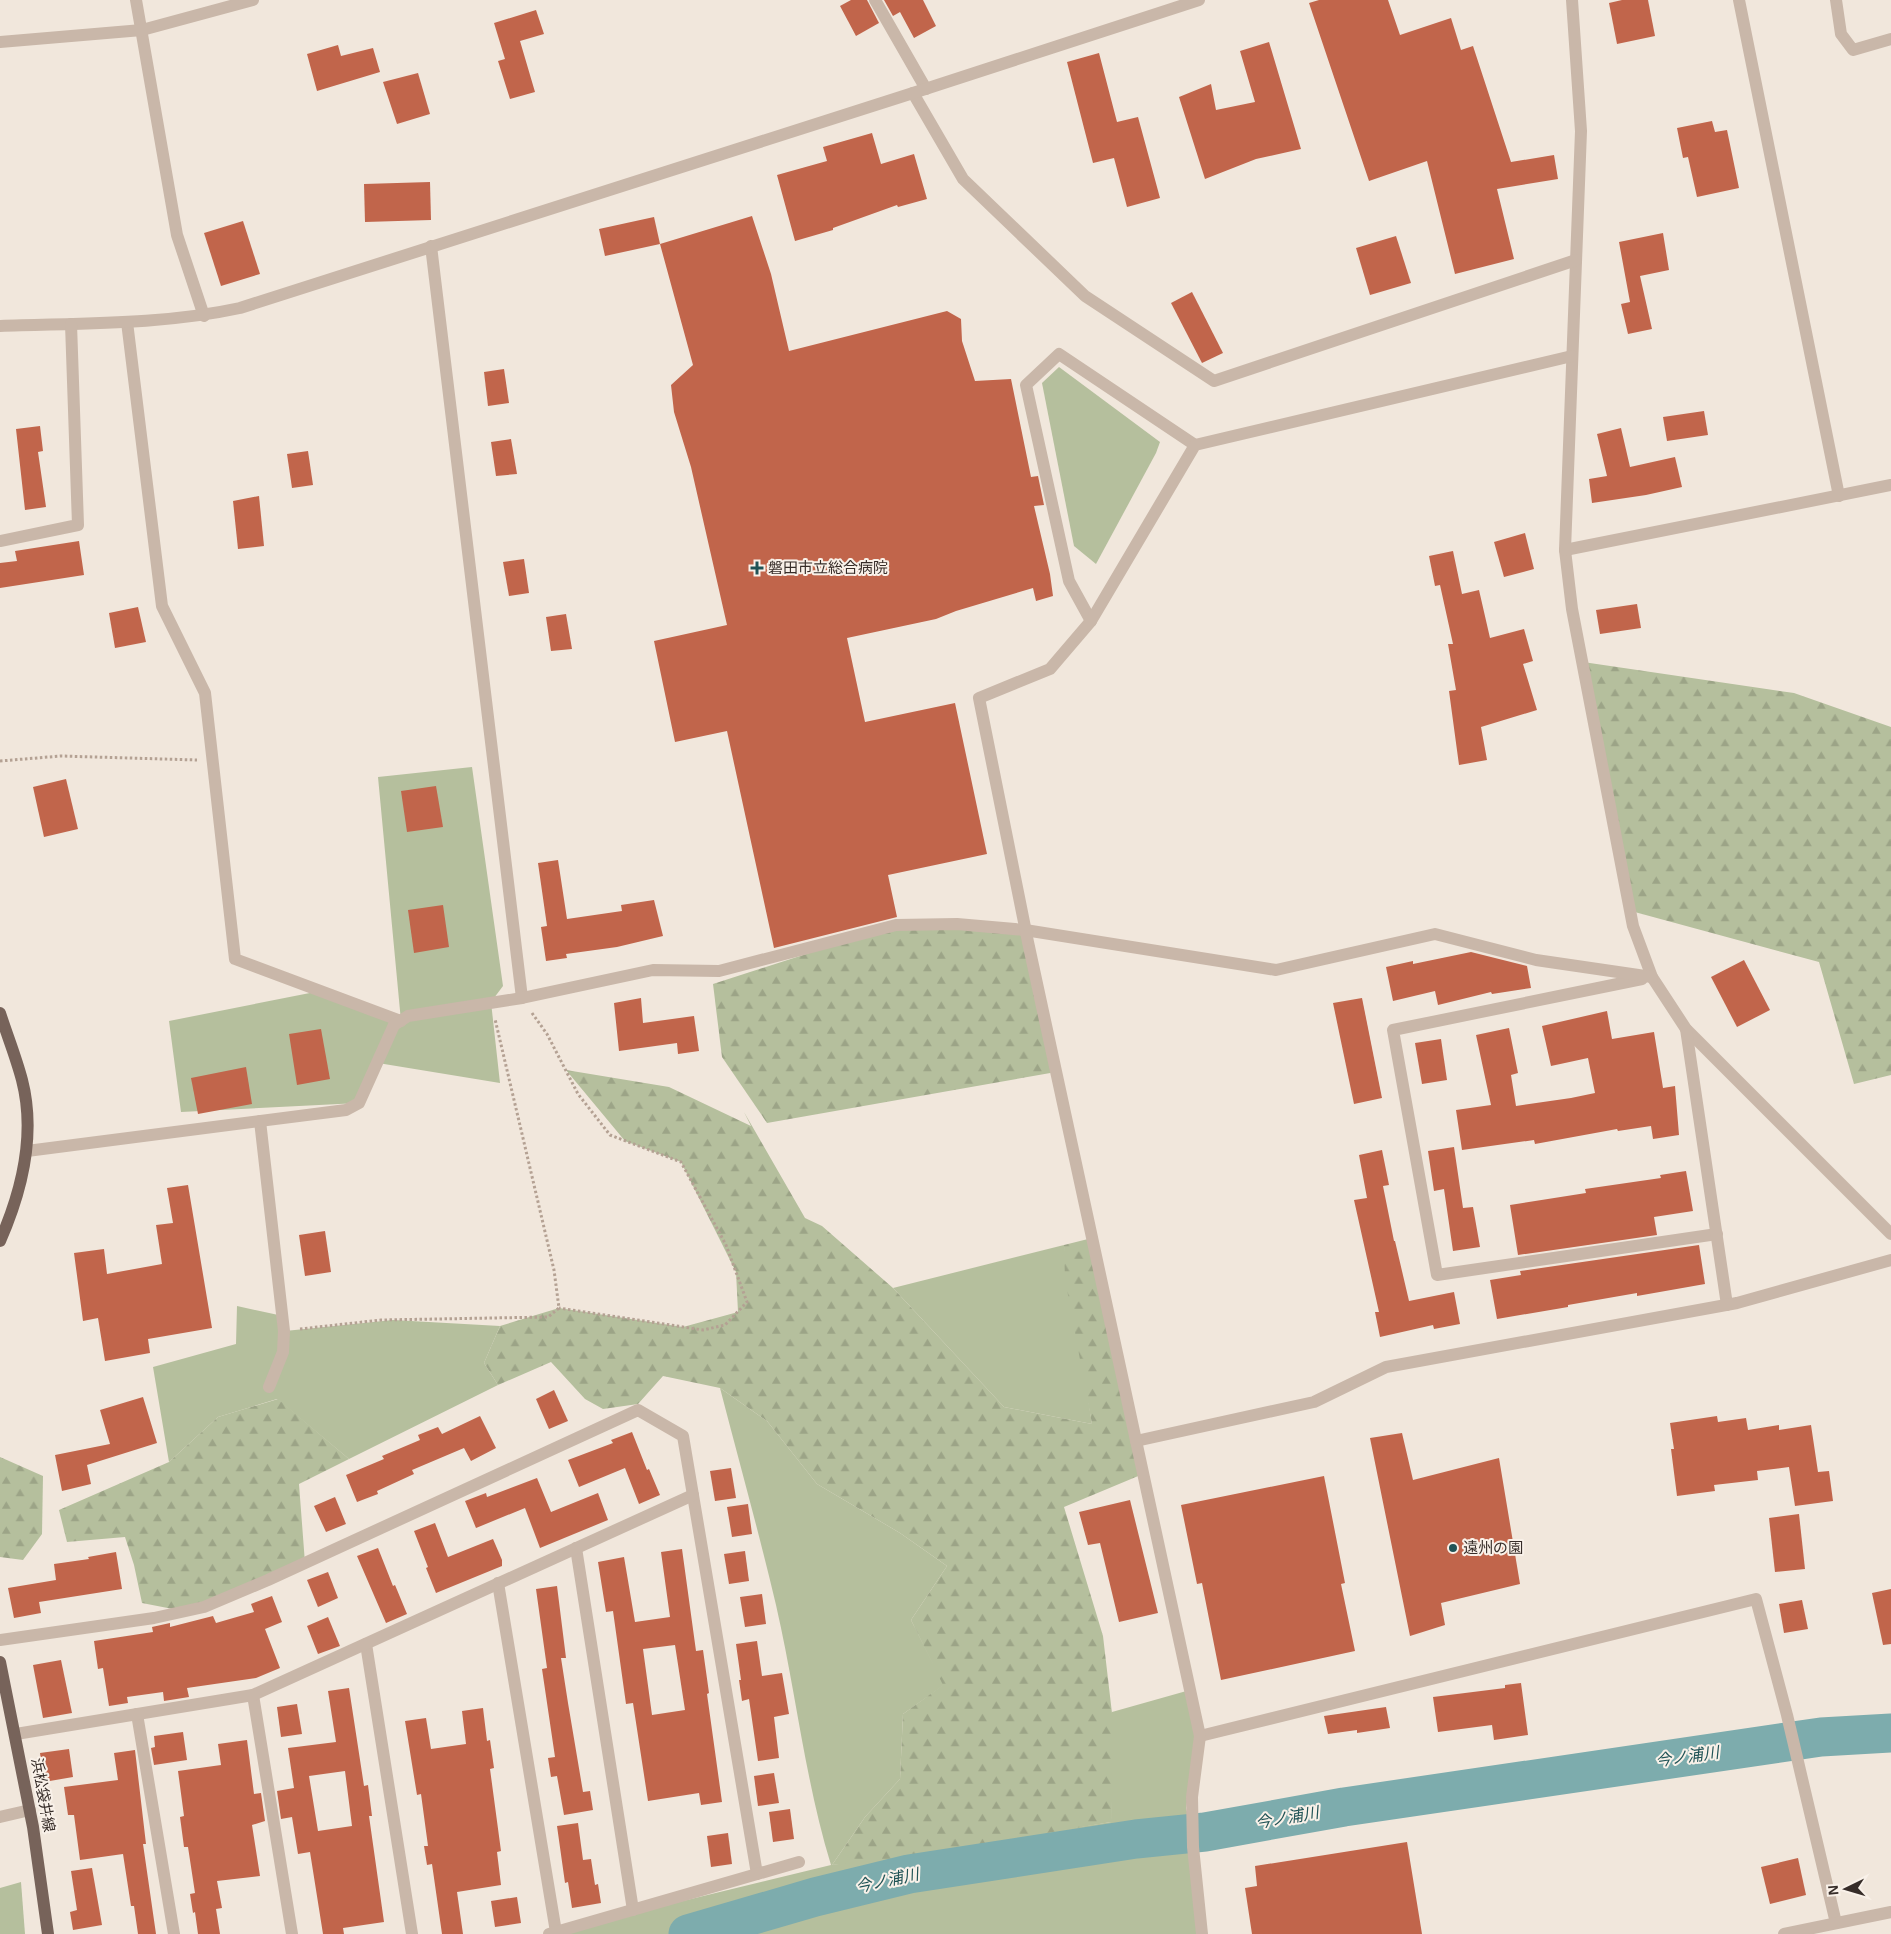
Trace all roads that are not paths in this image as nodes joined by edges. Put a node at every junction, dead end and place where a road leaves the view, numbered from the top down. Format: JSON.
{"nodes":[{"id":1,"x":136,"y":0,"type":"edge"},
{"id":2,"x":253,"y":0,"type":"edge"},
{"id":3,"x":875,"y":0,"type":"edge"},
{"id":4,"x":1199,"y":0,"type":"edge"},
{"id":5,"x":1572,"y":0,"type":"edge"},
{"id":6,"x":1739,"y":0,"type":"edge"},
{"id":7,"x":1836,"y":0,"type":"edge"},
{"id":8,"x":142,"y":30,"type":"junction"},
{"id":9,"x":1891,"y":40,"type":"edge"},
{"id":10,"x":0,"y":42,"type":"edge"},
{"id":11,"x":926,"y":89,"type":"junction"},
{"id":12,"x":913,"y":93,"type":"junction"},
{"id":13,"x":432,"y":246,"type":"junction"},
{"id":14,"x":1576,"y":260,"type":"junction"},
{"id":15,"x":204,"y":316,"type":"junction"},
{"id":16,"x":127,"y":322,"type":"junction"},
{"id":17,"x":71,"y":324,"type":"junction"},
{"id":18,"x":0,"y":326,"type":"edge"},
{"id":19,"x":1572,"y":356,"type":"junction"},
{"id":20,"x":1195,"y":445,"type":"junction"},
{"id":21,"x":1891,"y":485,"type":"edge"},
{"id":22,"x":1839,"y":496,"type":"junction"},
{"id":23,"x":0,"y":541,"type":"edge"},
{"id":24,"x":1565,"y":550,"type":"junction"},
{"id":25,"x":1091,"y":622,"type":"junction"},
{"id":26,"x":1025,"y":930,"type":"junction"},
{"id":27,"x":1652,"y":977,"type":"junction"},
{"id":28,"x":522,"y":998,"type":"junction"},
{"id":29,"x":0,"y":1014,"type":"edge"},
{"id":30,"x":401,"y":1021,"type":"junction"},
{"id":31,"x":1686,"y":1029,"type":"junction"},
{"id":32,"x":260,"y":1121,"type":"junction"},
{"id":33,"x":27,"y":1151,"type":"junction"},
{"id":34,"x":1717,"y":1234,"type":"junction"},
{"id":35,"x":1891,"y":1234,"type":"edge"},
{"id":36,"x":0,"y":1241,"type":"edge"},
{"id":37,"x":1891,"y":1260,"type":"edge"},
{"id":38,"x":1727,"y":1305,"type":"junction"},
{"id":39,"x":269,"y":1387,"type":"dead end"},
{"id":40,"x":1136,"y":1440,"type":"junction"},
{"id":41,"x":693,"y":1495,"type":"junction"},
{"id":42,"x":576,"y":1548,"type":"junction"},
{"id":43,"x":498,"y":1583,"type":"junction"},
{"id":44,"x":0,"y":1640,"type":"edge"},
{"id":45,"x":366,"y":1644,"type":"junction"},
{"id":46,"x":0,"y":1662,"type":"edge"},
{"id":47,"x":253,"y":1695,"type":"junction"},
{"id":48,"x":137,"y":1714,"type":"junction"},
{"id":49,"x":16,"y":1734,"type":"junction"},
{"id":50,"x":1200,"y":1736,"type":"junction"},
{"id":51,"x":30,"y":1810,"type":"junction"},
{"id":52,"x":0,"y":1816,"type":"edge"},
{"id":53,"x":799,"y":1862,"type":"dead end"},
{"id":54,"x":758,"y":1874,"type":"junction"},
{"id":55,"x":633,"y":1910,"type":"junction"},
{"id":56,"x":1891,"y":1912,"type":"edge"},
{"id":57,"x":1836,"y":1923,"type":"junction"},
{"id":58,"x":553,"y":1933,"type":"edge"},
{"id":59,"x":48,"y":1934,"type":"edge"},
{"id":60,"x":174,"y":1934,"type":"edge"},
{"id":61,"x":292,"y":1934,"type":"edge"},
{"id":62,"x":412,"y":1934,"type":"edge"},
{"id":63,"x":1202,"y":1934,"type":"edge"},
{"id":64,"x":1784,"y":1934,"type":"edge"}],
"edges":[{"from":1,"to":8,"type":"street"},
{"from":2,"to":8,"type":"street"},
{"from":3,"to":11,"type":"street"},
{"from":4,"to":11,"type":"street"},
{"from":5,"to":14,"type":"street"},
{"from":6,"to":22,"type":"street"},
{"from":7,"to":9,"type":"street"},
{"from":8,"to":10,"type":"street"},
{"from":8,"to":15,"type":"street"},
{"from":11,"to":12,"type":"street"},
{"from":12,"to":13,"type":"street"},
{"from":12,"to":14,"type":"street"},
{"from":13,"to":15,"type":"street"},
{"from":13,"to":28,"type":"street"},
{"from":14,"to":19,"type":"street"},
{"from":15,"to":16,"type":"street"},
{"from":16,"to":17,"type":"street"},
{"from":16,"to":30,"type":"street"},
{"from":17,"to":18,"type":"street"},
{"from":17,"to":23,"type":"street"},
{"from":19,"to":20,"type":"street"},
{"from":19,"to":24,"type":"street"},
{"from":20,"to":25,"type":"street"},
{"from":20,"to":25,"type":"street"},
{"from":21,"to":22,"type":"street"},
{"from":22,"to":24,"type":"street"},
{"from":24,"to":27,"type":"street"},
{"from":25,"to":26,"type":"street"},
{"from":26,"to":27,"type":"street"},
{"from":26,"to":28,"type":"street"},
{"from":26,"to":40,"type":"street"},
{"from":27,"to":31,"type":"street"},
{"from":27,"to":34,"type":"street"},
{"from":28,"to":30,"type":"street"},
{"from":29,"to":33,"type":"main road"},
{"from":30,"to":32,"type":"street"},
{"from":31,"to":34,"type":"street"},
{"from":31,"to":35,"type":"street"},
{"from":32,"to":33,"type":"street"},
{"from":32,"to":39,"type":"street"},
{"from":33,"to":36,"type":"main road"},
{"from":34,"to":38,"type":"street"},
{"from":37,"to":38,"type":"street"},
{"from":38,"to":40,"type":"street"},
{"from":40,"to":50,"type":"street"},
{"from":41,"to":42,"type":"street"},
{"from":41,"to":44,"type":"street"},
{"from":41,"to":54,"type":"street"},
{"from":42,"to":43,"type":"street"},
{"from":42,"to":55,"type":"street"},
{"from":43,"to":45,"type":"street"},
{"from":43,"to":58,"type":"street"},
{"from":45,"to":47,"type":"street"},
{"from":45,"to":62,"type":"street"},
{"from":46,"to":49,"type":"main road","name":"浜松袋井線"},
{"from":47,"to":48,"type":"street"},
{"from":47,"to":61,"type":"street"},
{"from":48,"to":49,"type":"street"},
{"from":48,"to":60,"type":"street"},
{"from":49,"to":51,"type":"main road","name":"浜松袋井線"},
{"from":50,"to":57,"type":"street"},
{"from":50,"to":63,"type":"street"},
{"from":51,"to":52,"type":"street"},
{"from":51,"to":59,"type":"main road","name":"浜松袋井線"},
{"from":53,"to":54,"type":"street"},
{"from":54,"to":55,"type":"street"},
{"from":55,"to":58,"type":"street"},
{"from":56,"to":57,"type":"street"},
{"from":57,"to":64,"type":"street"}]}
